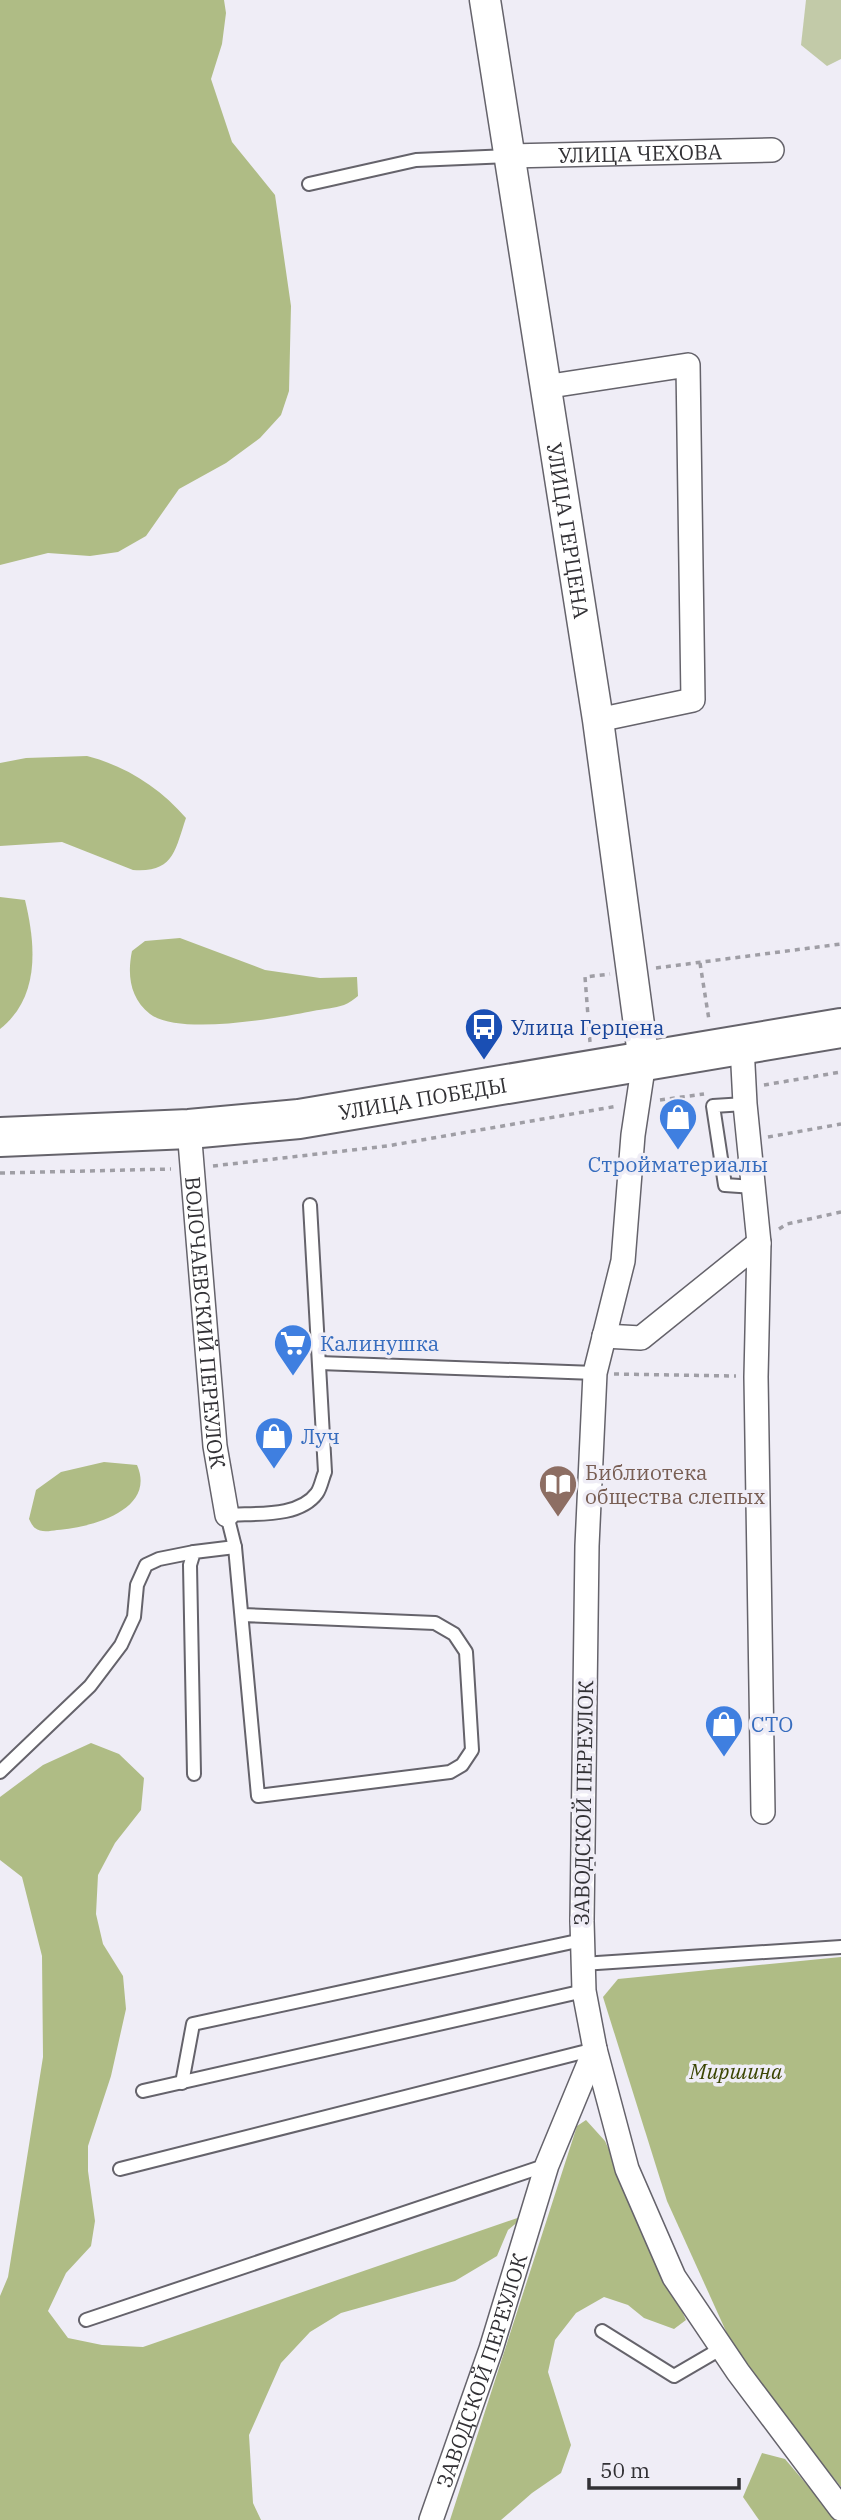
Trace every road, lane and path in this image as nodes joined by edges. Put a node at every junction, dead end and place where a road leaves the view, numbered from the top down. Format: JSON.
{"nodes":[{"id":1,"x":485,"y":0,"type":"edge"},
{"id":2,"x":772,"y":150,"type":"dead end"},
{"id":3,"x":509,"y":156,"type":"junction"},
{"id":4,"x":309,"y":184,"type":"dead end"},
{"id":5,"x":544,"y":387,"type":"junction"},
{"id":6,"x":598,"y":720,"type":"junction"},
{"id":7,"x":841,"y":944,"type":"edge"},
{"id":8,"x":631,"y":971,"type":"junction"},
{"id":9,"x":841,"y":1028,"type":"edge"},
{"id":10,"x":742,"y":1046,"type":"junction"},
{"id":11,"x":644,"y":1062,"type":"junction"},
{"id":12,"x":592,"y":1070,"type":"junction"},
{"id":13,"x":841,"y":1072,"type":"edge"},
{"id":14,"x":744,"y":1096,"type":"junction"},
{"id":15,"x":638,"y":1103,"type":"junction"},
{"id":16,"x":841,"y":1124,"type":"edge"},
{"id":17,"x":188,"y":1129,"type":"junction"},
{"id":18,"x":0,"y":1137,"type":"edge"},
{"id":19,"x":748,"y":1140,"type":"junction"},
{"id":20,"x":192,"y":1168,"type":"junction"},
{"id":21,"x":0,"y":1173,"type":"edge"},
{"id":22,"x":754,"y":1187,"type":"junction"},
{"id":23,"x":310,"y":1205,"type":"dead end"},
{"id":24,"x":841,"y":1212,"type":"edge"},
{"id":25,"x":759,"y":1243,"type":"junction"},
{"id":26,"x":604,"y":1336,"type":"junction"},
{"id":27,"x":319,"y":1363,"type":"junction"},
{"id":28,"x":595,"y":1373,"type":"junction"},
{"id":29,"x":756,"y":1377,"type":"junction"},
{"id":30,"x":227,"y":1515,"type":"junction"},
{"id":31,"x":235,"y":1547,"type":"junction"},
{"id":32,"x":194,"y":1552,"type":"junction"},
{"id":33,"x":242,"y":1615,"type":"junction"},
{"id":34,"x":0,"y":1772,"type":"edge"},
{"id":35,"x":194,"y":1774,"type":"dead end"},
{"id":36,"x":763,"y":1812,"type":"dead end"},
{"id":37,"x":582,"y":1940,"type":"junction"},
{"id":38,"x":841,"y":1947,"type":"edge"},
{"id":39,"x":582,"y":1964,"type":"junction"},
{"id":40,"x":584,"y":1991,"type":"junction"},
{"id":41,"x":595,"y":2049,"type":"junction"},
{"id":42,"x":182,"y":2083,"type":"junction"},
{"id":43,"x":143,"y":2091,"type":"dead end"},
{"id":44,"x":547,"y":2165,"type":"junction"},
{"id":45,"x":120,"y":2169,"type":"dead end"},
{"id":46,"x":86,"y":2320,"type":"dead end"},
{"id":47,"x":601,"y":2331,"type":"dead end"},
{"id":48,"x":722,"y":2348,"type":"junction"},
{"id":49,"x":835,"y":2510,"type":"edge"},
{"id":50,"x":431,"y":2520,"type":"edge"}],
"edges":[{"from":1,"to":3,"type":"street","name":"УЛИЦА ГЕРЦЕНА"},
{"from":2,"to":3,"type":"street","name":"УЛИЦА ЧЕХОВА"},
{"from":3,"to":4,"type":"lane"},
{"from":3,"to":5,"type":"street","name":"УЛИЦА ГЕРЦЕНА"},
{"from":5,"to":6,"type":"street","name":"УЛИЦА ГЕРЦЕНА"},
{"from":5,"to":6,"type":"street"},
{"from":6,"to":8,"type":"street","name":"УЛИЦА ГЕРЦЕНА"},
{"from":7,"to":8,"type":"path"},
{"from":8,"to":11,"type":"street","name":"УЛИЦА ГЕРЦЕНА"},
{"from":8,"to":12,"type":"path"},
{"from":9,"to":10,"type":"highway","name":"УЛИЦА ПОБЕДЫ"},
{"from":10,"to":11,"type":"highway","name":"УЛИЦА ПОБЕДЫ"},
{"from":10,"to":14,"type":"street"},
{"from":11,"to":12,"type":"highway","name":"УЛИЦА ПОБЕДЫ"},
{"from":11,"to":15,"type":"street","name":"ЗАВОДСКОЙ ПЕРЕУЛОК"},
{"from":12,"to":17,"type":"highway","name":"УЛИЦА ПОБЕДЫ"},
{"from":13,"to":14,"type":"path"},
{"from":14,"to":15,"type":"path"},
{"from":14,"to":19,"type":"street"},
{"from":14,"to":22,"type":"lane"},
{"from":15,"to":20,"type":"path"},
{"from":15,"to":26,"type":"street","name":"ЗАВОДСКОЙ ПЕРЕУЛОК"},
{"from":16,"to":19,"type":"path"},
{"from":17,"to":18,"type":"highway","name":"УЛИЦА ПОБЕДЫ"},
{"from":17,"to":20,"type":"street","name":"ВОЛОЧАЕВСКИЙ ПЕРЕУЛОК"},
{"from":19,"to":22,"type":"street"},
{"from":20,"to":21,"type":"path"},
{"from":20,"to":30,"type":"street","name":"ВОЛОЧАЕВСКИЙ ПЕРЕУЛОК"},
{"from":22,"to":25,"type":"street"},
{"from":23,"to":27,"type":"lane"},
{"from":24,"to":25,"type":"path"},
{"from":25,"to":26,"type":"street"},
{"from":25,"to":29,"type":"street"},
{"from":26,"to":28,"type":"street","name":"ЗАВОДСКОЙ ПЕРЕУЛОК"},
{"from":27,"to":28,"type":"lane"},
{"from":27,"to":30,"type":"lane"},
{"from":28,"to":29,"type":"path"},
{"from":28,"to":37,"type":"street","name":"ЗАВОДСКОЙ ПЕРЕУЛОК"},
{"from":29,"to":36,"type":"street"},
{"from":30,"to":31,"type":"lane"},
{"from":31,"to":32,"type":"lane"},
{"from":31,"to":33,"type":"lane"},
{"from":32,"to":34,"type":"lane"},
{"from":32,"to":35,"type":"lane"},
{"from":33,"to":33,"type":"lane"},
{"from":37,"to":39,"type":"street","name":"ЗАВОДСКОЙ ПЕРЕУЛОК"},
{"from":37,"to":42,"type":"lane"},
{"from":38,"to":39,"type":"lane"},
{"from":39,"to":40,"type":"street","name":"ЗАВОДСКОЙ ПЕРЕУЛОК"},
{"from":40,"to":41,"type":"street","name":"ЗАВОДСКОЙ ПЕРЕУЛОК"},
{"from":40,"to":42,"type":"lane"},
{"from":41,"to":44,"type":"street","name":"ЗАВОДСКОЙ ПЕРЕУЛОК"},
{"from":41,"to":45,"type":"lane"},
{"from":41,"to":48,"type":"street"},
{"from":42,"to":43,"type":"lane"},
{"from":44,"to":46,"type":"lane"},
{"from":44,"to":50,"type":"street","name":"ЗАВОДСКОЙ ПЕРЕУЛОК"},
{"from":47,"to":48,"type":"lane"},
{"from":48,"to":49,"type":"street"}]}
